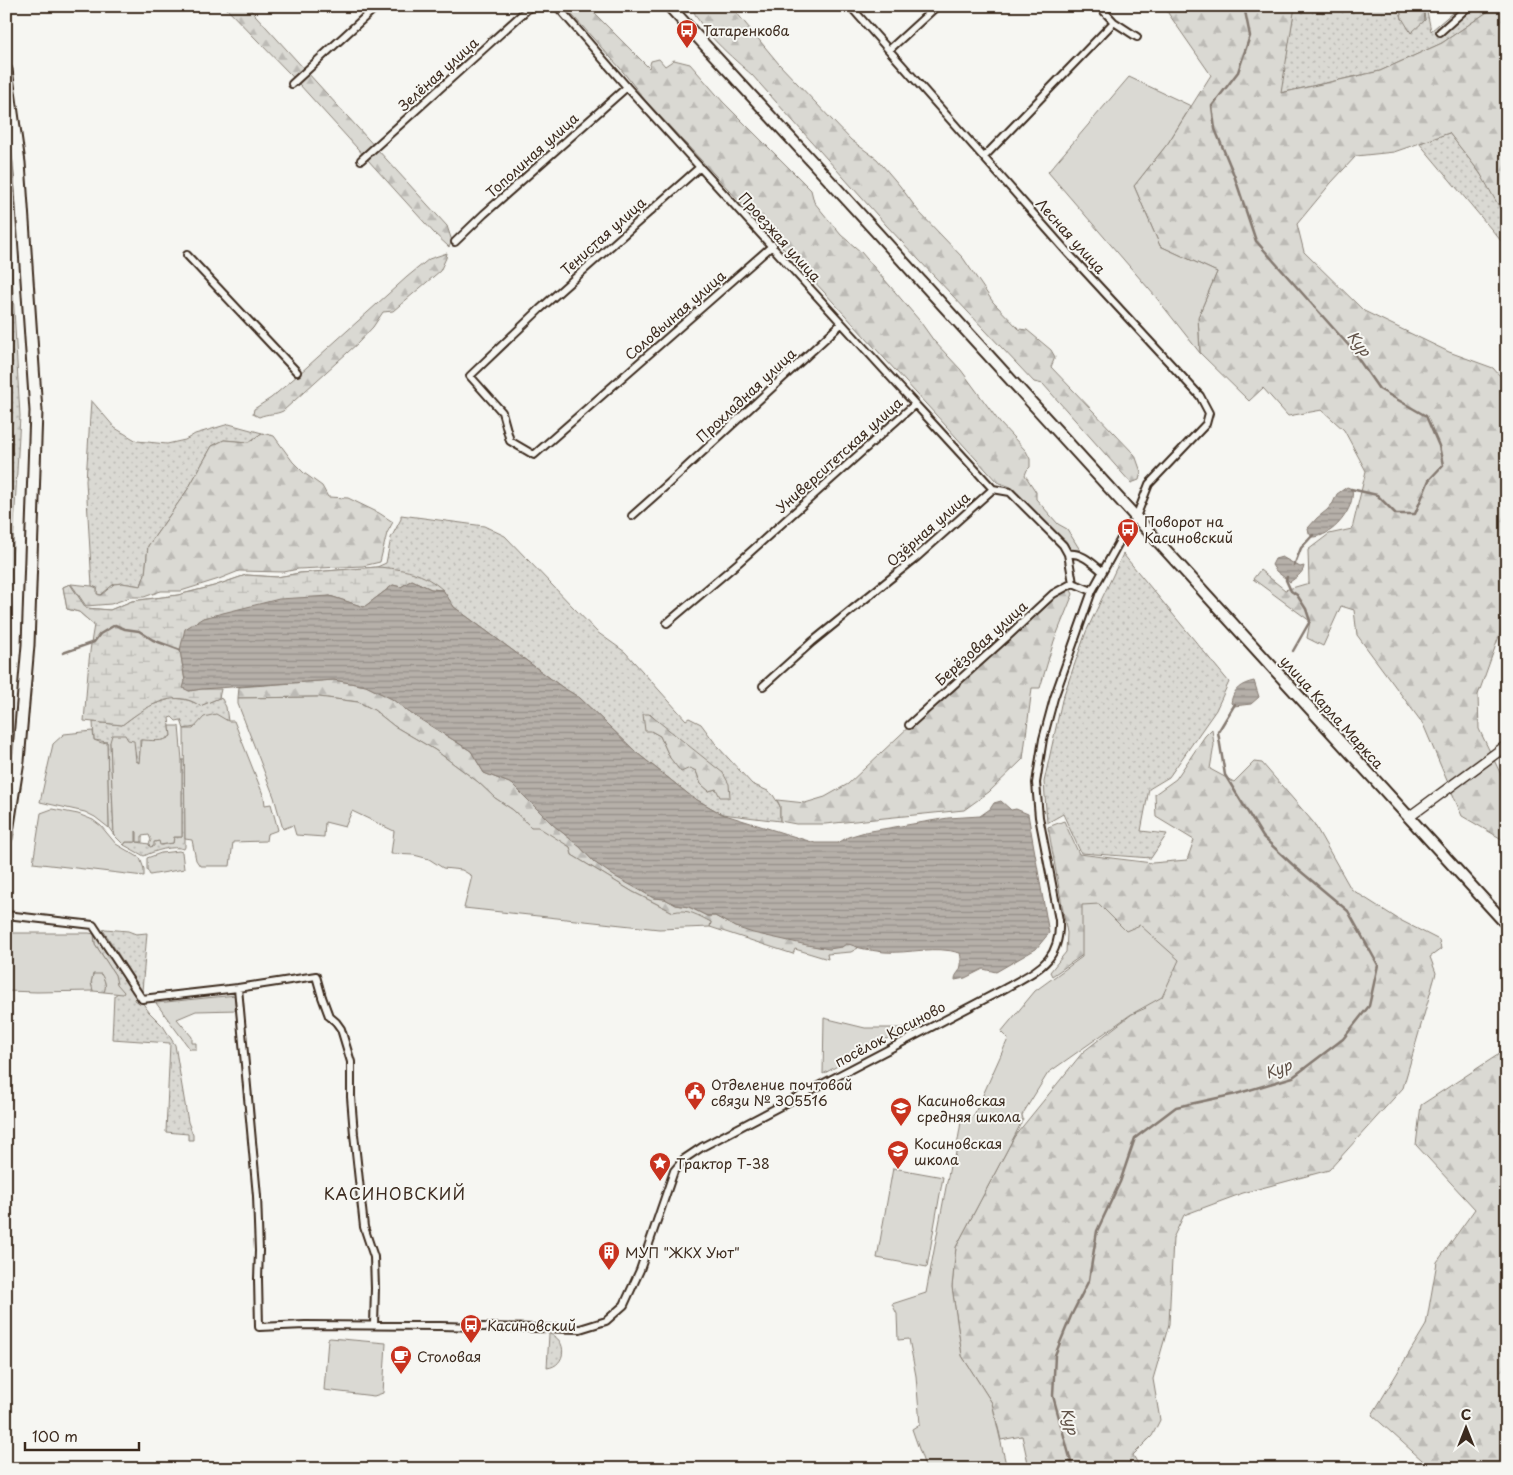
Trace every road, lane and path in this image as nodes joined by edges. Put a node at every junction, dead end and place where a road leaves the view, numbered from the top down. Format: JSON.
{"nodes":[{"id":1,"x":378,"y":6,"type":"edge"},
{"id":2,"x":531,"y":6,"type":"edge"},
{"id":3,"x":557,"y":6,"type":"edge"},
{"id":4,"x":669,"y":6,"type":"edge"},
{"id":5,"x":850,"y":6,"type":"edge"},
{"id":6,"x":937,"y":6,"type":"edge"},
{"id":7,"x":1100,"y":6,"type":"edge"},
{"id":8,"x":1469,"y":6,"type":"edge"},
{"id":9,"x":1114,"y":22,"type":"junction"},
{"id":10,"x":1440,"y":32,"type":"dead end"},
{"id":11,"x":1137,"y":37,"type":"dead end"},
{"id":12,"x":889,"y":50,"type":"junction"},
{"id":13,"x":6,"y":70,"type":"edge"},
{"id":14,"x":292,"y":84,"type":"dead end"},
{"id":15,"x":627,"y":87,"type":"junction"},
{"id":16,"x":6,"y":98,"type":"edge"},
{"id":17,"x":984,"y":157,"type":"junction"},
{"id":18,"x":361,"y":160,"type":"dead end"},
{"id":19,"x":700,"y":166,"type":"junction"},
{"id":20,"x":455,"y":242,"type":"dead end"},
{"id":21,"x":772,"y":245,"type":"junction"},
{"id":22,"x":187,"y":255,"type":"dead end"},
{"id":23,"x":841,"y":324,"type":"junction"},
{"id":24,"x":297,"y":372,"type":"dead end"},
{"id":25,"x":595,"y":402,"type":"joint"},
{"id":26,"x":915,"y":404,"type":"junction"},
{"id":27,"x":1150,"y":484,"type":"joint"},
{"id":28,"x":993,"y":489,"type":"junction"},
{"id":29,"x":632,"y":516,"type":"dead end"},
{"id":30,"x":1136,"y":517,"type":"junction"},
{"id":31,"x":1068,"y":554,"type":"junction"},
{"id":32,"x":1102,"y":570,"type":"junction"},
{"id":33,"x":1073,"y":584,"type":"junction"},
{"id":34,"x":1092,"y":591,"type":"junction"},
{"id":35,"x":667,"y":623,"type":"dead end"},
{"id":36,"x":764,"y":686,"type":"dead end"},
{"id":37,"x":909,"y":725,"type":"dead end"},
{"id":38,"x":1507,"y":745,"type":"edge"},
{"id":39,"x":6,"y":809,"type":"edge"},
{"id":40,"x":1409,"y":817,"type":"junction"},
{"id":41,"x":6,"y":838,"type":"edge"},
{"id":42,"x":6,"y":916,"type":"edge"},
{"id":43,"x":1507,"y":925,"type":"edge"},
{"id":44,"x":238,"y":988,"type":"junction"},
{"id":45,"x":374,"y":1326,"type":"junction"}],
"edges":[{"from":1,"to":14,"type":"street"},
{"from":2,"to":18,"type":"street","name":"Зелёная улица"},
{"from":3,"to":15,"type":"street","name":"Проезжая улица"},
{"from":4,"to":30,"type":"main road","name":"улица Карла Маркса"},
{"from":5,"to":12,"type":"street","name":"Лесная улица"},
{"from":6,"to":12,"type":"street"},
{"from":7,"to":9,"type":"street"},
{"from":8,"to":10,"type":"street"},
{"from":9,"to":11,"type":"street"},
{"from":9,"to":17,"type":"street"},
{"from":12,"to":17,"type":"street","name":"Лесная улица"},
{"from":13,"to":41,"type":"highway"},
{"from":15,"to":19,"type":"street","name":"Проезжая улица"},
{"from":15,"to":20,"type":"street","name":"Тополиная улица"},
{"from":16,"to":39,"type":"highway"},
{"from":17,"to":27,"type":"street","name":"Лесная улица"},
{"from":19,"to":21,"type":"street","name":"Проезжая улица"},
{"from":19,"to":25,"type":"street","name":"Тенистая улица"},
{"from":21,"to":23,"type":"street","name":"Проезжая улица"},
{"from":21,"to":25,"type":"street","name":"Соловьиная улица"},
{"from":22,"to":24,"type":"street"},
{"from":23,"to":26,"type":"street","name":"Проезжая улица"},
{"from":23,"to":29,"type":"street","name":"Прохладная улица"},
{"from":26,"to":28,"type":"street","name":"Университетская улица"},
{"from":26,"to":35,"type":"street","name":"Университетская улица"},
{"from":27,"to":30,"type":"street","name":"посёлок Косиново"},
{"from":28,"to":31,"type":"street"},
{"from":28,"to":36,"type":"street","name":"Озёрная улица"},
{"from":30,"to":32,"type":"street","name":"посёлок Косиново"},
{"from":30,"to":40,"type":"main road","name":"улица Карла Маркса"},
{"from":31,"to":32,"type":"street"},
{"from":31,"to":33,"type":"street"},
{"from":32,"to":34,"type":"street","name":"посёлок Косиново"},
{"from":33,"to":34,"type":"street"},
{"from":33,"to":37,"type":"street","name":"Берёзовая улица"},
{"from":34,"to":45,"type":"street","name":"посёлок Косиново"},
{"from":38,"to":40,"type":"main road"},
{"from":40,"to":43,"type":"main road","name":"улица Карла Маркса"},
{"from":42,"to":44,"type":"street"},
{"from":44,"to":45,"type":"street"},
{"from":44,"to":45,"type":"street","name":"посёлок Косиново"}]}
